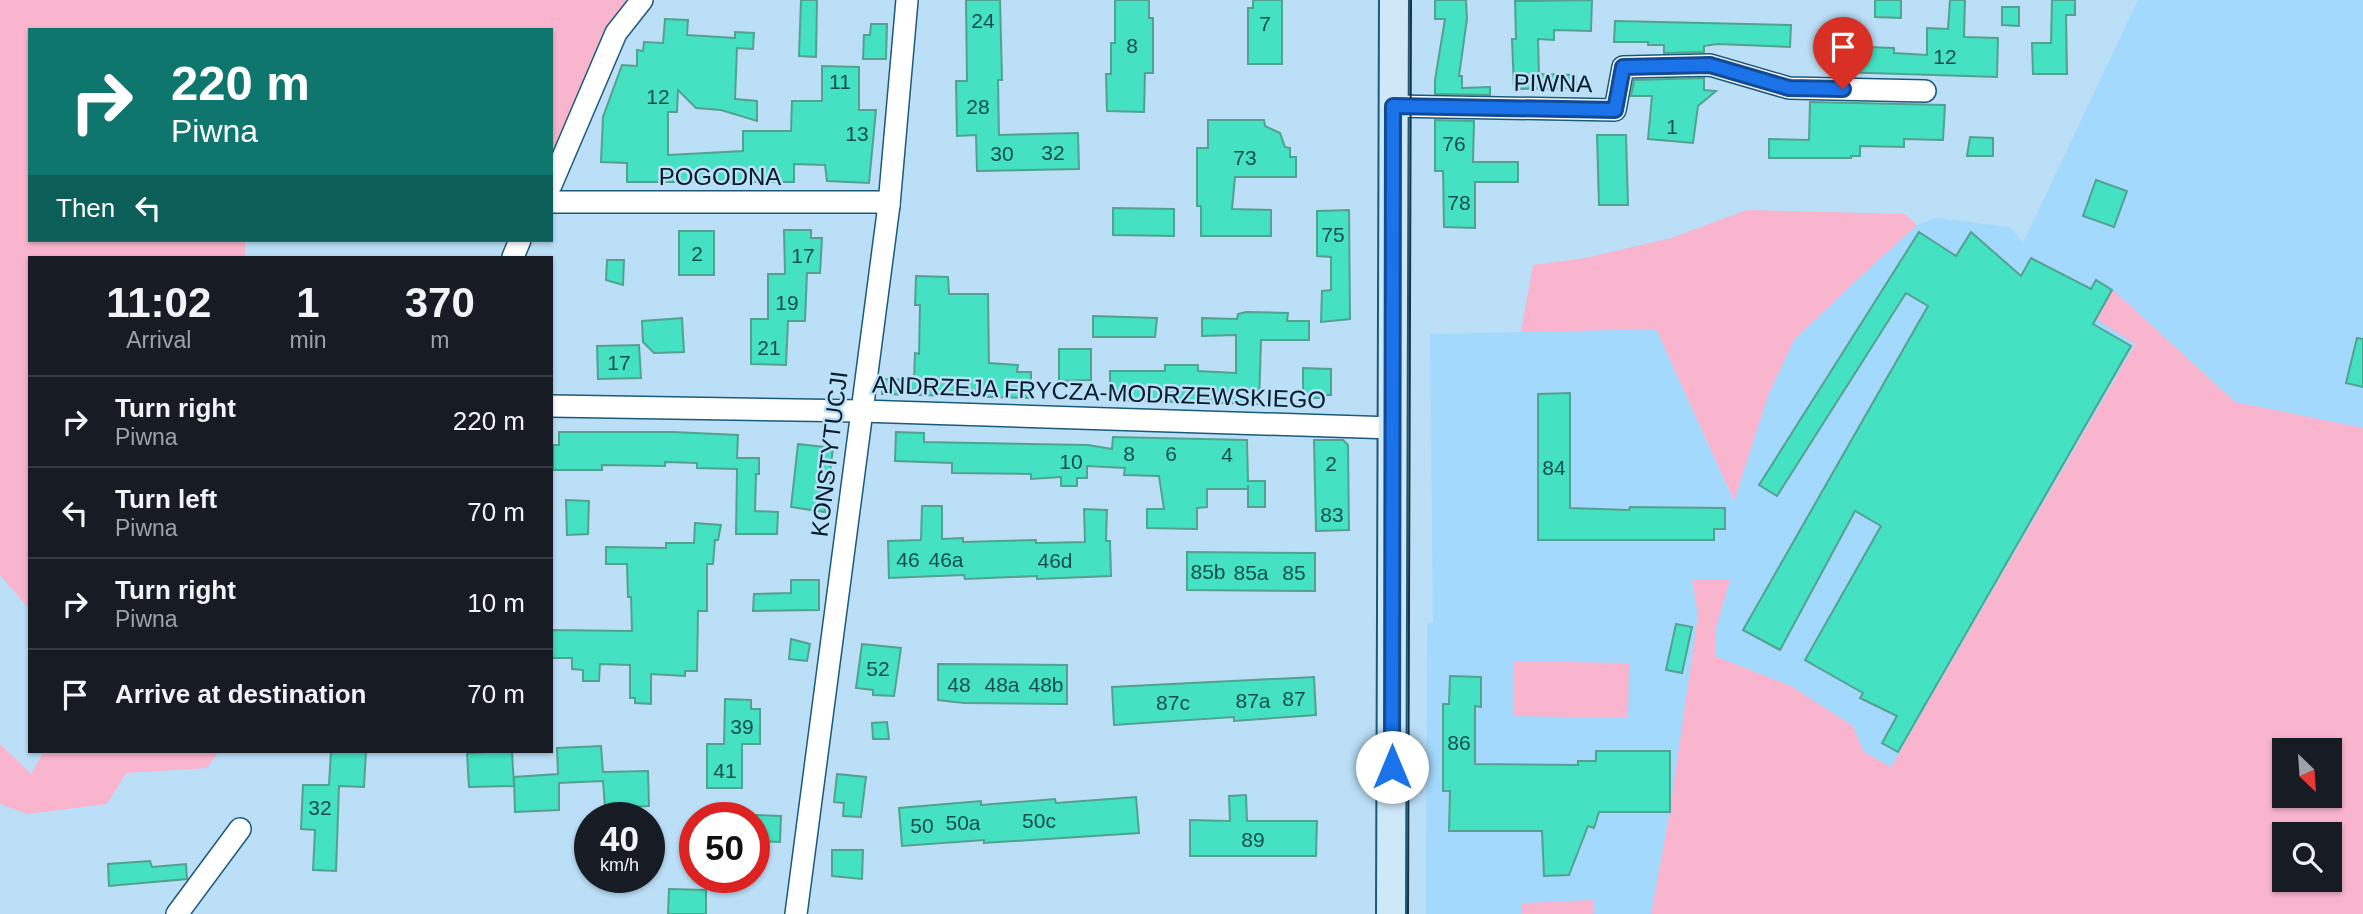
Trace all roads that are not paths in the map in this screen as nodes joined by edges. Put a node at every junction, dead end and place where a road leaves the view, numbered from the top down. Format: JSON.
{"nodes":[{"id":1,"x":642,"y":0,"type":"edge"},
{"id":2,"x":907,"y":0,"type":"edge"},
{"id":3,"x":1394,"y":0,"type":"edge"},
{"id":4,"x":1925,"y":91,"type":"dead end"},
{"id":5,"x":1393,"y":106,"type":"junction"},
{"id":6,"x":553,"y":180,"type":"edge"},
{"id":7,"x":553,"y":202,"type":"edge"},
{"id":8,"x":889,"y":205,"type":"junction"},
{"id":9,"x":553,"y":406,"type":"edge"},
{"id":10,"x":861,"y":411,"type":"junction"},
{"id":11,"x":1393,"y":428,"type":"junction"},
{"id":12,"x":240,"y":829,"type":"dead end"},
{"id":13,"x":177,"y":914,"type":"edge"},
{"id":14,"x":796,"y":914,"type":"edge"},
{"id":15,"x":1391,"y":914,"type":"edge"}],
"edges":[{"from":1,"to":6,"type":"street"},
{"from":2,"to":8,"type":"street","name":"KONSTYTUCJI"},
{"from":3,"to":5,"type":"main road"},
{"from":4,"to":5,"type":"street","name":"PIWNA"},
{"from":5,"to":11,"type":"main road"},
{"from":7,"to":8,"type":"street","name":"POGODNA"},
{"from":8,"to":10,"type":"street","name":"KONSTYTUCJI"},
{"from":9,"to":10,"type":"street","name":"ANDRZEJA FRYCZA-MODRZEWSKIEGO"},
{"from":10,"to":11,"type":"street","name":"ANDRZEJA FRYCZA-MODRZEWSKIEGO"},
{"from":10,"to":14,"type":"street","name":"KONSTYTUCJI"},
{"from":11,"to":15,"type":"main road"},
{"from":12,"to":13,"type":"street"}]}
